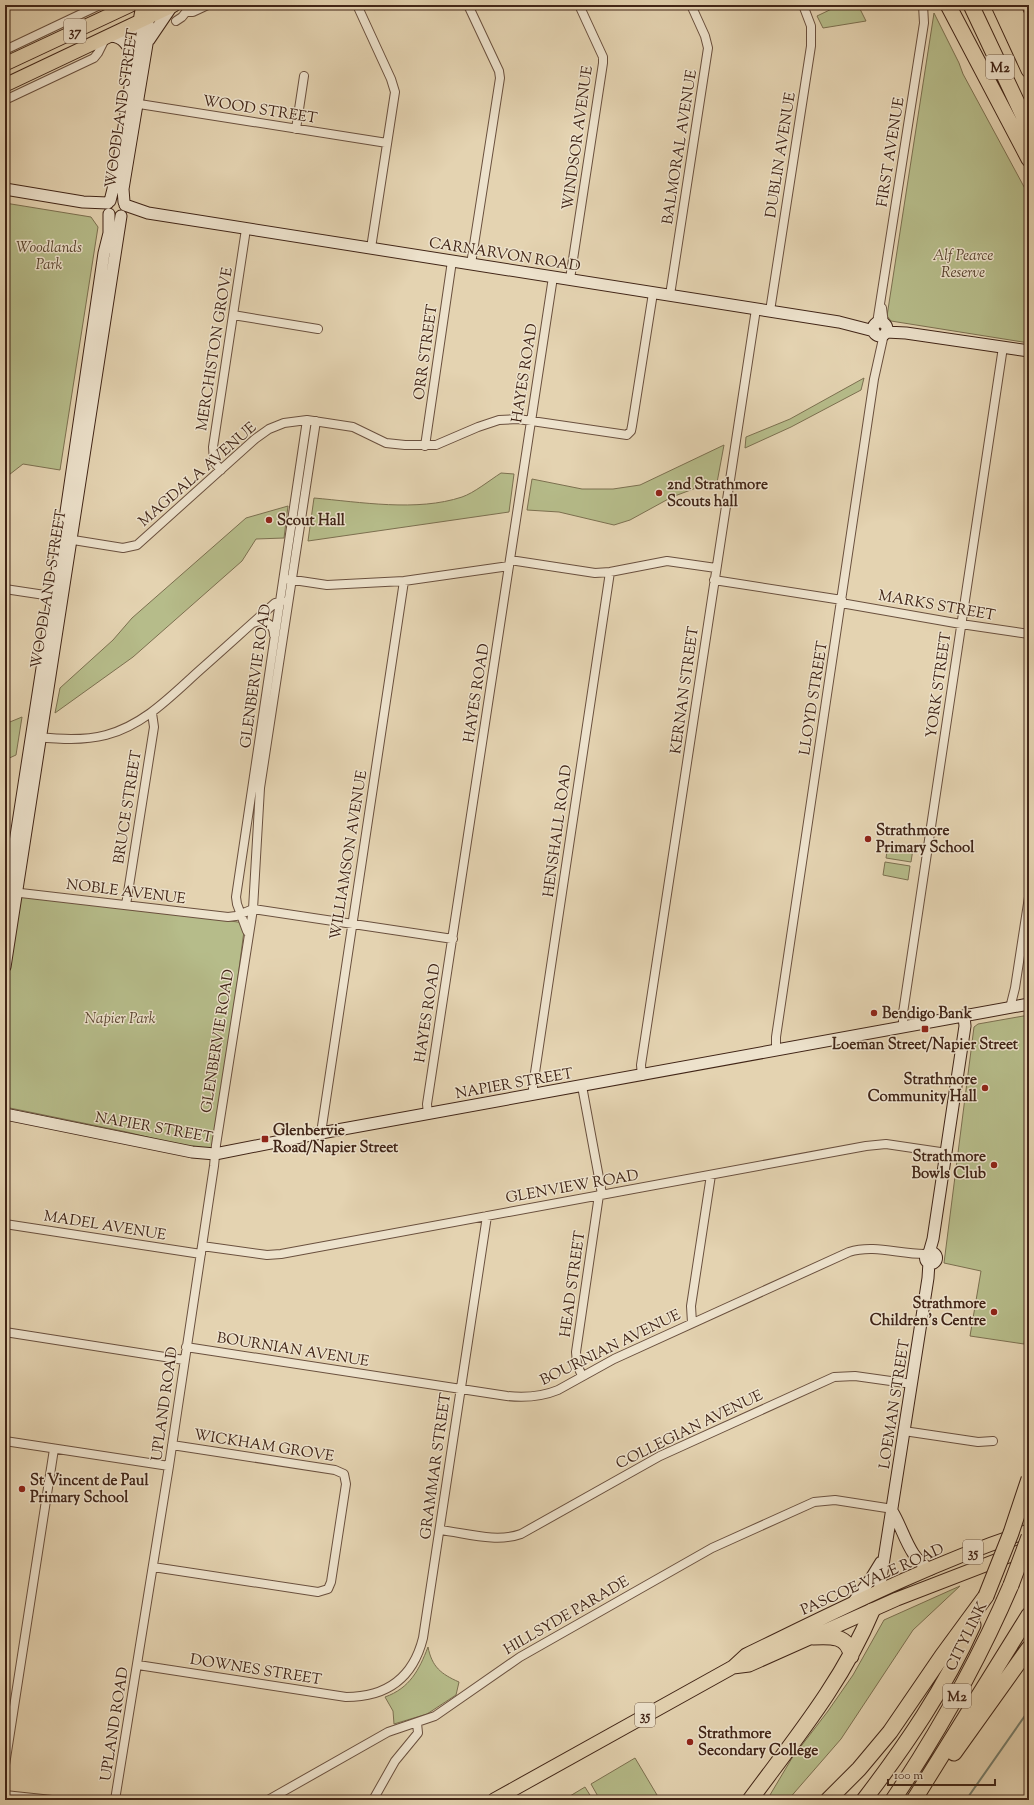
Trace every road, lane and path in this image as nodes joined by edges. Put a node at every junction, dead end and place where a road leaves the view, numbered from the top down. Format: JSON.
{"nodes":[{"id":1,"x":98,"y":5,"type":"edge"},
{"id":2,"x":131,"y":5,"type":"edge"},
{"id":3,"x":173,"y":5,"type":"edge"},
{"id":4,"x":208,"y":5,"type":"edge"},
{"id":5,"x":357,"y":5,"type":"edge"},
{"id":6,"x":468,"y":5,"type":"edge"},
{"id":7,"x":579,"y":5,"type":"edge"},
{"id":8,"x":691,"y":5,"type":"edge"},
{"id":9,"x":803,"y":5,"type":"edge"},
{"id":10,"x":923,"y":5,"type":"edge"},
{"id":11,"x":948,"y":5,"type":"edge"},
{"id":12,"x":971,"y":5,"type":"edge"},
{"id":13,"x":998,"y":5,"type":"edge"},
{"id":14,"x":1012,"y":5,"type":"edge"},
{"id":15,"x":1022,"y":5,"type":"edge"},
{"id":16,"x":144,"y":12,"type":"edge"},
{"id":17,"x":186,"y":12,"type":"junction"},
{"id":18,"x":1029,"y":19,"type":"edge"},
{"id":19,"x":176,"y":21,"type":"dead end"},
{"id":20,"x":106,"y":37,"type":"junction"},
{"id":21,"x":1029,"y":42,"type":"edge"},
{"id":22,"x":146,"y":47,"type":"junction"},
{"id":23,"x":5,"y":50,"type":"edge"},
{"id":24,"x":5,"y":64,"type":"edge"},
{"id":25,"x":133,"y":66,"type":"junction"},
{"id":26,"x":1029,"y":70,"type":"edge"},
{"id":27,"x":304,"y":76,"type":"dead end"},
{"id":28,"x":5,"y":85,"type":"edge"},
{"id":29,"x":5,"y":100,"type":"edge"},
{"id":30,"x":132,"y":103,"type":"junction"},
{"id":31,"x":1029,"y":128,"type":"edge"},
{"id":32,"x":296,"y":129,"type":"junction"},
{"id":33,"x":387,"y":143,"type":"junction"},
{"id":34,"x":1029,"y":159,"type":"edge"},
{"id":35,"x":5,"y":189,"type":"edge"},
{"id":36,"x":109,"y":207,"type":"junction"},
{"id":37,"x":124,"y":209,"type":"junction"},
{"id":38,"x":246,"y":229,"type":"junction"},
{"id":39,"x":371,"y":248,"type":"junction"},
{"id":40,"x":452,"y":261,"type":"junction"},
{"id":41,"x":471,"y":264,"type":"junction"},
{"id":42,"x":552,"y":277,"type":"junction"},
{"id":43,"x":570,"y":279,"type":"junction"},
{"id":44,"x":653,"y":292,"type":"junction"},
{"id":45,"x":670,"y":295,"type":"junction"},
{"id":46,"x":756,"y":308,"type":"junction"},
{"id":47,"x":770,"y":311,"type":"junction"},
{"id":48,"x":100,"y":313,"type":"junction"},
{"id":49,"x":233,"y":315,"type":"junction"},
{"id":50,"x":318,"y":329,"type":"dead end"},
{"id":51,"x":881,"y":329,"type":"junction"},
{"id":52,"x":1003,"y":347,"type":"junction"},
{"id":53,"x":1029,"y":351,"type":"edge"},
{"id":54,"x":307,"y":420,"type":"junction"},
{"id":55,"x":316,"y":421,"type":"junction"},
{"id":56,"x":530,"y":421,"type":"junction"},
{"id":57,"x":425,"y":446,"type":"junction"},
{"id":58,"x":221,"y":470,"type":"junction"},
{"id":59,"x":301,"y":491,"type":"junction"},
{"id":60,"x":67,"y":539,"type":"junction"},
{"id":61,"x":509,"y":563,"type":"junction"},
{"id":62,"x":716,"y":568,"type":"junction"},
{"id":63,"x":610,"y":572,"type":"junction"},
{"id":64,"x":283,"y":579,"type":"junction"},
{"id":65,"x":292,"y":580,"type":"junction"},
{"id":66,"x":714,"y":580,"type":"junction"},
{"id":67,"x":404,"y":581,"type":"junction"},
{"id":68,"x":5,"y":589,"type":"edge"},
{"id":69,"x":58,"y":597,"type":"junction"},
{"id":70,"x":280,"y":600,"type":"junction"},
{"id":71,"x":289,"y":601,"type":"junction"},
{"id":72,"x":842,"y":601,"type":"junction"},
{"id":73,"x":253,"y":623,"type":"junction"},
{"id":74,"x":961,"y":624,"type":"junction"},
{"id":75,"x":1029,"y":634,"type":"edge"},
{"id":76,"x":274,"y":637,"type":"junction"},
{"id":77,"x":152,"y":713,"type":"junction"},
{"id":78,"x":143,"y":719,"type":"junction"},
{"id":79,"x":36,"y":737,"type":"junction"},
{"id":80,"x":152,"y":737,"type":"junction"},
{"id":81,"x":12,"y":892,"type":"junction"},
{"id":82,"x":1029,"y":897,"type":"edge"},
{"id":83,"x":126,"y":906,"type":"junction"},
{"id":84,"x":5,"y":908,"type":"edge"},
{"id":85,"x":253,"y":909,"type":"junction"},
{"id":86,"x":241,"y":914,"type":"junction"},
{"id":87,"x":352,"y":924,"type":"junction"},
{"id":88,"x":248,"y":933,"type":"junction"},
{"id":89,"x":453,"y":939,"type":"junction"},
{"id":90,"x":5,"y":968,"type":"edge"},
{"id":91,"x":1019,"y":1006,"type":"edge"},
{"id":92,"x":964,"y":1016,"type":"junction"},
{"id":93,"x":903,"y":1026,"type":"junction"},
{"id":94,"x":776,"y":1051,"type":"junction"},
{"id":95,"x":642,"y":1076,"type":"junction"},
{"id":96,"x":582,"y":1086,"type":"junction"},
{"id":97,"x":533,"y":1094,"type":"junction"},
{"id":98,"x":5,"y":1114,"type":"edge"},
{"id":99,"x":428,"y":1114,"type":"junction"},
{"id":100,"x":321,"y":1133,"type":"junction"},
{"id":101,"x":947,"y":1153,"type":"junction"},
{"id":102,"x":215,"y":1154,"type":"junction"},
{"id":103,"x":710,"y":1175,"type":"junction"},
{"id":104,"x":600,"y":1195,"type":"junction"},
{"id":105,"x":487,"y":1216,"type":"junction"},
{"id":106,"x":5,"y":1224,"type":"edge"},
{"id":107,"x":201,"y":1250,"type":"junction"},
{"id":108,"x":930,"y":1258,"type":"junction"},
{"id":109,"x":692,"y":1323,"type":"junction"},
{"id":110,"x":5,"y":1332,"type":"edge"},
{"id":111,"x":186,"y":1347,"type":"junction"},
{"id":112,"x":184,"y":1360,"type":"junction"},
{"id":113,"x":582,"y":1376,"type":"junction"},
{"id":114,"x":912,"y":1384,"type":"junction"},
{"id":115,"x":461,"y":1389,"type":"junction"},
{"id":116,"x":904,"y":1431,"type":"junction"},
{"id":117,"x":5,"y":1441,"type":"edge"},
{"id":118,"x":993,"y":1441,"type":"dead end"},
{"id":119,"x":172,"y":1445,"type":"junction"},
{"id":120,"x":54,"y":1449,"type":"junction"},
{"id":121,"x":169,"y":1466,"type":"junction"},
{"id":122,"x":1029,"y":1479,"type":"edge"},
{"id":123,"x":893,"y":1510,"type":"junction"},
{"id":124,"x":440,"y":1530,"type":"junction"},
{"id":125,"x":1029,"y":1531,"type":"edge"},
{"id":126,"x":1029,"y":1537,"type":"edge"},
{"id":127,"x":1029,"y":1548,"type":"edge"},
{"id":128,"x":884,"y":1559,"type":"junction"},
{"id":129,"x":153,"y":1567,"type":"junction"},
{"id":130,"x":931,"y":1569,"type":"junction"},
{"id":131,"x":879,"y":1591,"type":"junction"},
{"id":132,"x":986,"y":1596,"type":"junction"},
{"id":133,"x":851,"y":1604,"type":"junction"},
{"id":134,"x":872,"y":1611,"type":"junction"},
{"id":135,"x":1029,"y":1615,"type":"edge"},
{"id":136,"x":813,"y":1637,"type":"junction"},
{"id":137,"x":1029,"y":1648,"type":"edge"},
{"id":138,"x":852,"y":1656,"type":"junction"},
{"id":139,"x":138,"y":1665,"type":"junction"},
{"id":140,"x":733,"y":1666,"type":"junction"},
{"id":141,"x":370,"y":1695,"type":"joint"},
{"id":142,"x":417,"y":1723,"type":"junction"},
{"id":143,"x":5,"y":1765,"type":"edge"},
{"id":144,"x":772,"y":1770,"type":"junction"},
{"id":145,"x":5,"y":1795,"type":"edge"},
{"id":146,"x":52,"y":1800,"type":"edge"},
{"id":147,"x":115,"y":1800,"type":"edge"},
{"id":148,"x":268,"y":1800,"type":"edge"},
{"id":149,"x":373,"y":1800,"type":"edge"},
{"id":150,"x":494,"y":1800,"type":"edge"},
{"id":151,"x":747,"y":1800,"type":"edge"},
{"id":152,"x":750,"y":1800,"type":"edge"},
{"id":153,"x":828,"y":1800,"type":"edge"},
{"id":154,"x":864,"y":1800,"type":"edge"},
{"id":155,"x":893,"y":1800,"type":"edge"},
{"id":156,"x":914,"y":1800,"type":"edge"},
{"id":157,"x":919,"y":1800,"type":"edge"}],
"edges":[{"from":1,"to":23,"type":"street"},
{"from":2,"to":24,"type":"main road","number":"37"},
{"from":3,"to":16,"type":"main road","number":"37"},
{"from":3,"to":17,"type":"street"},
{"from":3,"to":22,"type":"street"},
{"from":4,"to":17,"type":"street"},
{"from":5,"to":33,"type":"street"},
{"from":6,"to":41,"type":"street"},
{"from":7,"to":43,"type":"street","name":"WINDSOR AVENUE"},
{"from":8,"to":45,"type":"street","name":"BALMORAL AVENUE"},
{"from":9,"to":47,"type":"street","name":"DUBLIN AVENUE"},
{"from":10,"to":51,"type":"street","name":"FIRST AVENUE"},
{"from":11,"to":34,"type":"highway"},
{"from":12,"to":31,"type":"highway","number":"M2"},
{"from":13,"to":26,"type":"highway","number":"M2"},
{"from":14,"to":21,"type":"highway"},
{"from":15,"to":18,"type":"highway"},
{"from":16,"to":20,"type":"main road","number":"37"},
{"from":16,"to":22,"type":"street","name":"WOODLAND STREET"},
{"from":16,"to":25,"type":"street","name":"WOODLAND STREET"},
{"from":17,"to":19,"type":"street"},
{"from":20,"to":25,"type":"street"},
{"from":20,"to":28,"type":"main road","number":"37"},
{"from":20,"to":29,"type":"street"},
{"from":22,"to":30,"type":"street","name":"WOODLAND STREET"},
{"from":25,"to":30,"type":"street","name":"WOODLAND STREET"},
{"from":27,"to":32,"type":"street"},
{"from":30,"to":32,"type":"street","name":"WOOD STREET"},
{"from":30,"to":36,"type":"street","name":"WOODLAND STREET"},
{"from":30,"to":37,"type":"street","name":"WOODLAND STREET"},
{"from":32,"to":33,"type":"street","name":"WOOD STREET"},
{"from":33,"to":39,"type":"street"},
{"from":35,"to":36,"type":"street"},
{"from":36,"to":37,"type":"street"},
{"from":36,"to":37,"type":"street"},
{"from":36,"to":48,"type":"street","name":"WOODLAND STREET"},
{"from":37,"to":38,"type":"street","name":"CARNARVON ROAD"},
{"from":37,"to":48,"type":"street","name":"WOODLAND STREET"},
{"from":38,"to":39,"type":"street","name":"CARNARVON ROAD"},
{"from":38,"to":49,"type":"street","name":"MERCHISTON GROVE"},
{"from":39,"to":40,"type":"street","name":"CARNARVON ROAD"},
{"from":40,"to":41,"type":"street","name":"CARNARVON ROAD"},
{"from":40,"to":57,"type":"street","name":"ORR STREET"},
{"from":41,"to":42,"type":"street","name":"CARNARVON ROAD"},
{"from":42,"to":43,"type":"street","name":"CARNARVON ROAD"},
{"from":42,"to":56,"type":"street","name":"HAYES ROAD"},
{"from":43,"to":44,"type":"street","name":"CARNARVON ROAD"},
{"from":44,"to":45,"type":"street","name":"CARNARVON ROAD"},
{"from":44,"to":56,"type":"street","name":"MAGDALA AVENUE"},
{"from":45,"to":46,"type":"street","name":"CARNARVON ROAD"},
{"from":46,"to":47,"type":"street","name":"CARNARVON ROAD"},
{"from":46,"to":62,"type":"street","name":"KERNAN STREET"},
{"from":47,"to":51,"type":"street","name":"CARNARVON ROAD"},
{"from":48,"to":60,"type":"street","name":"WOODLAND STREET"},
{"from":49,"to":50,"type":"street"},
{"from":49,"to":58,"type":"street","name":"MERCHISTON GROVE"},
{"from":51,"to":52,"type":"street","name":"CARNARVON ROAD"},
{"from":51,"to":72,"type":"street","name":"LLOYD STREET"},
{"from":52,"to":53,"type":"street","name":"CARNARVON ROAD"},
{"from":52,"to":74,"type":"street","name":"YORK STREET"},
{"from":54,"to":55,"type":"street","name":"MAGDALA AVENUE"},
{"from":54,"to":58,"type":"street","name":"MAGDALA AVENUE"},
{"from":54,"to":59,"type":"street","name":"GLENBERVIE ROAD"},
{"from":55,"to":57,"type":"street","name":"MAGDALA AVENUE"},
{"from":55,"to":59,"type":"street","name":"GLENBERVIE ROAD"},
{"from":56,"to":57,"type":"street","name":"MAGDALA AVENUE"},
{"from":56,"to":61,"type":"street","name":"HAYES ROAD"},
{"from":58,"to":60,"type":"street","name":"MAGDALA AVENUE"},
{"from":59,"to":64,"type":"street","name":"GLENBERVIE ROAD"},
{"from":59,"to":65,"type":"street","name":"GLENBERVIE ROAD"},
{"from":60,"to":69,"type":"street","name":"WOODLAND STREET"},
{"from":61,"to":63,"type":"street"},
{"from":61,"to":67,"type":"street"},
{"from":61,"to":89,"type":"street","name":"HAYES ROAD"},
{"from":62,"to":63,"type":"street"},
{"from":62,"to":66,"type":"street","name":"KERNAN STREET"},
{"from":63,"to":97,"type":"street","name":"HENSHALL ROAD"},
{"from":64,"to":65,"type":"street"},
{"from":64,"to":70,"type":"street","name":"GLENBERVIE ROAD"},
{"from":65,"to":67,"type":"street"},
{"from":65,"to":71,"type":"street","name":"GLENBERVIE ROAD"},
{"from":66,"to":72,"type":"street","name":"MARKS STREET"},
{"from":66,"to":95,"type":"street","name":"KERNAN STREET"},
{"from":67,"to":87,"type":"street","name":"WILLIAMSON AVENUE"},
{"from":68,"to":69,"type":"street"},
{"from":69,"to":79,"type":"street","name":"WOODLAND STREET"},
{"from":70,"to":71,"type":"street"},
{"from":70,"to":73,"type":"street"},
{"from":70,"to":76,"type":"street","name":"GLENBERVIE ROAD"},
{"from":71,"to":85,"type":"street","name":"GLENBERVIE ROAD"},
{"from":72,"to":74,"type":"street","name":"MARKS STREET"},
{"from":72,"to":94,"type":"street","name":"LLOYD STREET"},
{"from":73,"to":76,"type":"street"},
{"from":73,"to":77,"type":"street"},
{"from":74,"to":75,"type":"street","name":"MARKS STREET"},
{"from":74,"to":93,"type":"street","name":"YORK STREET"},
{"from":76,"to":86,"type":"street","name":"GLENBERVIE ROAD"},
{"from":77,"to":78,"type":"street"},
{"from":77,"to":80,"type":"street","name":"BRUCE STREET"},
{"from":78,"to":79,"type":"street"},
{"from":78,"to":80,"type":"street","name":"BRUCE STREET"},
{"from":79,"to":81,"type":"street","name":"WOODLAND STREET"},
{"from":80,"to":83,"type":"street","name":"BRUCE STREET"},
{"from":81,"to":83,"type":"street","name":"NOBLE AVENUE"},
{"from":81,"to":84,"type":"street","name":"WOODLAND STREET"},
{"from":81,"to":90,"type":"street","name":"WOODLAND STREET"},
{"from":82,"to":91,"type":"street"},
{"from":83,"to":86,"type":"street","name":"NOBLE AVENUE"},
{"from":85,"to":86,"type":"street","name":"NOBLE AVENUE"},
{"from":85,"to":87,"type":"street"},
{"from":85,"to":88,"type":"street","name":"GLENBERVIE ROAD"},
{"from":86,"to":88,"type":"street","name":"GLENBERVIE ROAD"},
{"from":87,"to":89,"type":"street"},
{"from":87,"to":100,"type":"street","name":"WILLIAMSON AVENUE"},
{"from":88,"to":102,"type":"street","name":"GLENBERVIE ROAD"},
{"from":89,"to":99,"type":"street","name":"HAYES ROAD"},
{"from":91,"to":92,"type":"street","name":"NAPIER STREET"},
{"from":92,"to":93,"type":"street","name":"NAPIER STREET"},
{"from":92,"to":101,"type":"street","name":"LOEMAN STREET"},
{"from":93,"to":94,"type":"street","name":"NAPIER STREET"},
{"from":94,"to":95,"type":"street","name":"NAPIER STREET"},
{"from":95,"to":96,"type":"street","name":"NAPIER STREET"},
{"from":96,"to":97,"type":"street","name":"NAPIER STREET"},
{"from":96,"to":104,"type":"street","name":"HEAD STREET"},
{"from":97,"to":99,"type":"street","name":"NAPIER STREET"},
{"from":98,"to":102,"type":"street","name":"NAPIER STREET"},
{"from":99,"to":100,"type":"street","name":"NAPIER STREET"},
{"from":100,"to":102,"type":"street","name":"NAPIER STREET"},
{"from":101,"to":103,"type":"street","name":"GLENVIEW ROAD"},
{"from":101,"to":108,"type":"street","name":"LOEMAN STREET"},
{"from":102,"to":107,"type":"street","name":"UPLAND ROAD"},
{"from":103,"to":104,"type":"street","name":"GLENVIEW ROAD"},
{"from":103,"to":109,"type":"street"},
{"from":104,"to":105,"type":"street","name":"GLENVIEW ROAD"},
{"from":104,"to":113,"type":"street","name":"HEAD STREET"},
{"from":105,"to":107,"type":"street","name":"GLENVIEW ROAD"},
{"from":105,"to":115,"type":"street","name":"GRAMMAR STREET"},
{"from":106,"to":107,"type":"street","name":"MADEL AVENUE"},
{"from":107,"to":111,"type":"street","name":"UPLAND ROAD"},
{"from":108,"to":109,"type":"street","name":"BOURNIAN AVENUE"},
{"from":108,"to":114,"type":"street","name":"LOEMAN STREET"},
{"from":109,"to":113,"type":"street","name":"BOURNIAN AVENUE"},
{"from":110,"to":112,"type":"street"},
{"from":111,"to":112,"type":"street","name":"UPLAND ROAD"},
{"from":111,"to":115,"type":"street","name":"BOURNIAN AVENUE"},
{"from":112,"to":119,"type":"street","name":"UPLAND ROAD"},
{"from":113,"to":115,"type":"street","name":"BOURNIAN AVENUE"},
{"from":114,"to":116,"type":"street","name":"LOEMAN STREET"},
{"from":114,"to":124,"type":"street","name":"COLLEGIAN AVENUE"},
{"from":115,"to":124,"type":"street","name":"GRAMMAR STREET"},
{"from":116,"to":118,"type":"street"},
{"from":116,"to":123,"type":"street","name":"LOEMAN STREET"},
{"from":117,"to":120,"type":"street"},
{"from":119,"to":121,"type":"street","name":"UPLAND ROAD"},
{"from":119,"to":129,"type":"street","name":"WICKHAM GROVE"},
{"from":120,"to":121,"type":"street"},
{"from":120,"to":143,"type":"street"},
{"from":121,"to":129,"type":"street","name":"UPLAND ROAD"},
{"from":122,"to":132,"type":"highway","name":"CITYLINK","number":"M2","bridge":true},
{"from":123,"to":128,"type":"street","name":"LOEMAN STREET"},
{"from":123,"to":130,"type":"street"},
{"from":123,"to":142,"type":"street","name":"HILLSYDE PARADE"},
{"from":124,"to":141,"type":"street","name":"GRAMMAR STREET"},
{"from":125,"to":130,"type":"main road","name":"PASCOE VALE ROAD","number":"35"},
{"from":126,"to":155,"type":"highway","name":"CITYLINK","number":"M2","bridge":true},
{"from":127,"to":134,"type":"main road","name":"PASCOE VALE ROAD","number":"35"},
{"from":128,"to":131,"type":"street","name":"LOEMAN STREET"},
{"from":128,"to":133,"type":"street"},
{"from":129,"to":139,"type":"street","name":"UPLAND ROAD"},
{"from":130,"to":131,"type":"main road","name":"PASCOE VALE ROAD","number":"35"},
{"from":131,"to":133,"type":"main road","name":"PASCOE VALE ROAD","number":"35"},
{"from":131,"to":134,"type":"main road"},
{"from":132,"to":153,"type":"highway"},
{"from":132,"to":154,"type":"highway","name":"CITYLINK","number":"M2"},
{"from":133,"to":140,"type":"main road","name":"PASCOE VALE ROAD","number":"35"},
{"from":134,"to":136,"type":"main road","name":"PASCOE VALE ROAD","number":"35"},
{"from":134,"to":138,"type":"highway"},
{"from":135,"to":156,"type":"highway"},
{"from":136,"to":138,"type":"highway"},
{"from":136,"to":140,"type":"main road","name":"PASCOE VALE ROAD","number":"35"},
{"from":137,"to":157,"type":"highway"},
{"from":138,"to":144,"type":"highway"},
{"from":139,"to":141,"type":"street","name":"DOWNES STREET"},
{"from":139,"to":147,"type":"street","name":"UPLAND ROAD"},
{"from":140,"to":150,"type":"main road","name":"PASCOE VALE ROAD","number":"35"},
{"from":142,"to":148,"type":"street","name":"HILLSYDE PARADE"},
{"from":142,"to":149,"type":"street"},
{"from":144,"to":151,"type":"main road"},
{"from":144,"to":152,"type":"highway"},
{"from":145,"to":146,"type":"street"}]}
